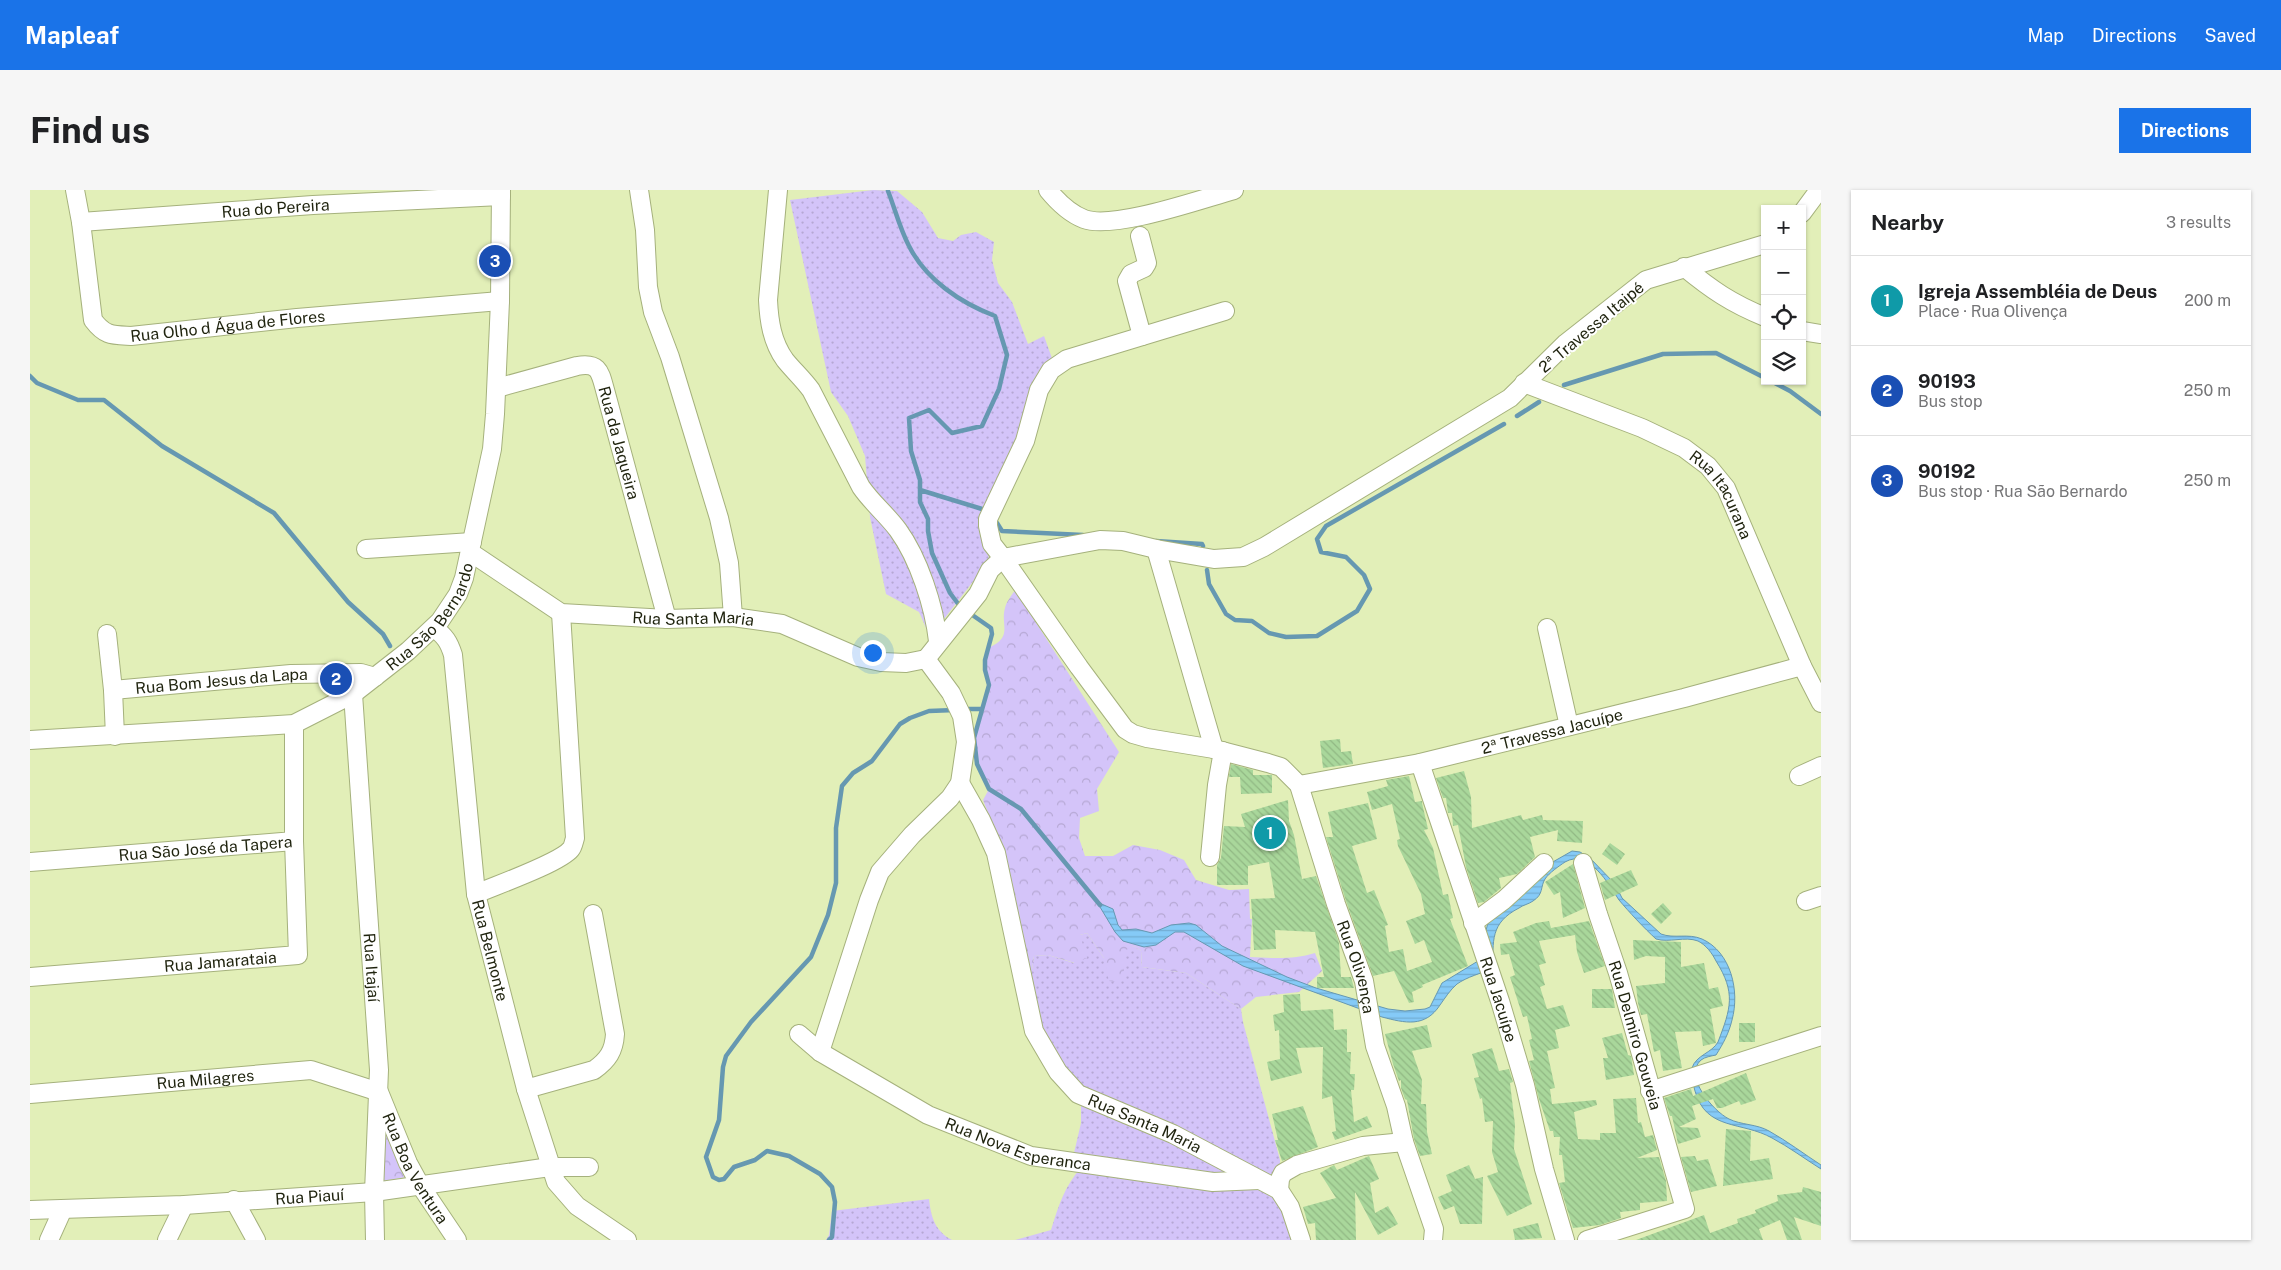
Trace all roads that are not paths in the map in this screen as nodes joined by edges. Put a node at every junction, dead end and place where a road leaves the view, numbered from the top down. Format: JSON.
{"nodes":[{"id":1,"x":75,"y":190,"type":"edge"},
{"id":2,"x":639,"y":190,"type":"edge"},
{"id":3,"x":779,"y":190,"type":"edge"},
{"id":4,"x":1048,"y":190,"type":"edge"},
{"id":5,"x":1234,"y":190,"type":"edge"},
{"id":6,"x":1819,"y":190,"type":"edge"},
{"id":7,"x":501,"y":193,"type":"edge"},
{"id":8,"x":1806,"y":208,"type":"edge"},
{"id":9,"x":81,"y":222,"type":"junction"},
{"id":10,"x":1140,"y":236,"type":"dead end"},
{"id":11,"x":1761,"y":245,"type":"edge"},
{"id":12,"x":1684,"y":267,"type":"junction"},
{"id":13,"x":500,"y":301,"type":"junction"},
{"id":14,"x":1226,"y":311,"type":"dead end"},
{"id":15,"x":1761,"y":315,"type":"edge"},
{"id":16,"x":1821,"y":321,"type":"edge"},
{"id":17,"x":1810,"y":332,"type":"edge"},
{"id":18,"x":1142,"y":336,"type":"junction"},
{"id":19,"x":1524,"y":383,"type":"junction"},
{"id":20,"x":497,"y":388,"type":"junction"},
{"id":21,"x":471,"y":547,"type":"junction"},
{"id":22,"x":366,"y":549,"type":"dead end"},
{"id":23,"x":1156,"y":549,"type":"junction"},
{"id":24,"x":1003,"y":558,"type":"junction"},
{"id":25,"x":561,"y":613,"type":"junction"},
{"id":26,"x":733,"y":617,"type":"junction"},
{"id":27,"x":667,"y":619,"type":"junction"},
{"id":28,"x":434,"y":628,"type":"junction"},
{"id":29,"x":1547,"y":628,"type":"dead end"},
{"id":30,"x":107,"y":634,"type":"dead end"},
{"id":31,"x":938,"y":642,"type":"junction"},
{"id":32,"x":926,"y":659,"type":"junction"},
{"id":33,"x":1802,"y":666,"type":"junction"},
{"id":34,"x":376,"y":677,"type":"junction"},
{"id":35,"x":112,"y":690,"type":"junction"},
{"id":36,"x":353,"y":694,"type":"junction"},
{"id":37,"x":1821,"y":703,"type":"edge"},
{"id":38,"x":294,"y":724,"type":"junction"},
{"id":39,"x":1569,"y":726,"type":"junction"},
{"id":40,"x":115,"y":736,"type":"junction"},
{"id":41,"x":30,"y":740,"type":"edge"},
{"id":42,"x":1218,"y":750,"type":"junction"},
{"id":43,"x":1420,"y":763,"type":"junction"},
{"id":44,"x":1821,"y":766,"type":"edge"},
{"id":45,"x":1800,"y":776,"type":"dead end"},
{"id":46,"x":960,"y":783,"type":"junction"},
{"id":47,"x":1299,"y":785,"type":"junction"},
{"id":48,"x":294,"y":841,"type":"junction"},
{"id":49,"x":1210,"y":857,"type":"dead end"},
{"id":50,"x":30,"y":862,"type":"edge"},
{"id":51,"x":1583,"y":862,"type":"dead end"},
{"id":52,"x":1544,"y":864,"type":"dead end"},
{"id":53,"x":476,"y":894,"type":"junction"},
{"id":54,"x":593,"y":914,"type":"dead end"},
{"id":55,"x":1473,"y":923,"type":"junction"},
{"id":56,"x":30,"y":977,"type":"edge"},
{"id":57,"x":798,"y":1034,"type":"dead end"},
{"id":58,"x":1821,"y":1036,"type":"edge"},
{"id":59,"x":820,"y":1052,"type":"junction"},
{"id":60,"x":526,"y":1088,"type":"junction"},
{"id":61,"x":1650,"y":1091,"type":"junction"},
{"id":62,"x":379,"y":1092,"type":"junction"},
{"id":63,"x":30,"y":1094,"type":"edge"},
{"id":64,"x":1404,"y":1142,"type":"junction"},
{"id":65,"x":550,"y":1167,"type":"junction"},
{"id":66,"x":589,"y":1167,"type":"dead end"},
{"id":67,"x":1260,"y":1180,"type":"junction"},
{"id":68,"x":420,"y":1185,"type":"junction"},
{"id":69,"x":1279,"y":1190,"type":"junction"},
{"id":70,"x":374,"y":1192,"type":"junction"},
{"id":71,"x":234,"y":1200,"type":"junction"},
{"id":72,"x":184,"y":1205,"type":"junction"},
{"id":73,"x":30,"y":1210,"type":"edge"},
{"id":74,"x":63,"y":1210,"type":"junction"},
{"id":75,"x":49,"y":1240,"type":"edge"},
{"id":76,"x":167,"y":1240,"type":"edge"},
{"id":77,"x":256,"y":1240,"type":"edge"},
{"id":78,"x":375,"y":1240,"type":"edge"},
{"id":79,"x":457,"y":1240,"type":"edge"},
{"id":80,"x":627,"y":1240,"type":"edge"},
{"id":81,"x":1301,"y":1240,"type":"edge"},
{"id":82,"x":1433,"y":1240,"type":"edge"},
{"id":83,"x":1565,"y":1240,"type":"edge"},
{"id":84,"x":1587,"y":1240,"type":"edge"}],
"edges":[{"from":1,"to":9,"type":"street","name":"Rua Olho d Água de Flores"},
{"from":2,"to":26,"type":"street"},
{"from":3,"to":31,"type":"street"},
{"from":4,"to":5,"type":"street"},
{"from":6,"to":8,"type":"street"},
{"from":7,"to":9,"type":"street","name":"Rua do Pereira"},
{"from":7,"to":13,"type":"street","name":"Rua São Bernardo"},
{"from":9,"to":13,"type":"street","name":"Rua Olho d Água de Flores"},
{"from":10,"to":18,"type":"street"},
{"from":11,"to":12,"type":"street","name":"2ª Travessa Itaipé"},
{"from":12,"to":15,"type":"street"},
{"from":12,"to":19,"type":"street","name":"2ª Travessa Itaipé"},
{"from":13,"to":20,"type":"street","name":"Rua São Bernardo"},
{"from":14,"to":18,"type":"street","name":"Rua Olivença"},
{"from":16,"to":17,"type":"street"},
{"from":18,"to":24,"type":"street","name":"Rua Olivença"},
{"from":19,"to":23,"type":"street","name":"2ª Travessa Itaipé"},
{"from":19,"to":33,"type":"street","name":"Rua Itacurana"},
{"from":20,"to":21,"type":"street","name":"Rua São Bernardo"},
{"from":20,"to":27,"type":"street","name":"Rua da Jaqueira"},
{"from":21,"to":22,"type":"street"},
{"from":21,"to":25,"type":"street"},
{"from":21,"to":28,"type":"street","name":"Rua São Bernardo"},
{"from":23,"to":24,"type":"street"},
{"from":23,"to":42,"type":"street"},
{"from":24,"to":31,"type":"street"},
{"from":24,"to":42,"type":"street","name":"Rua Olivença"},
{"from":25,"to":27,"type":"street","name":"Rua Santa Maria"},
{"from":25,"to":53,"type":"street"},
{"from":26,"to":27,"type":"street","name":"Rua Santa Maria"},
{"from":26,"to":32,"type":"street","name":"Rua Santa Maria"},
{"from":28,"to":34,"type":"street","name":"Rua São Bernardo"},
{"from":28,"to":53,"type":"street","name":"Rua Belmonte"},
{"from":29,"to":39,"type":"street"},
{"from":30,"to":35,"type":"street"},
{"from":31,"to":32,"type":"street"},
{"from":32,"to":46,"type":"street"},
{"from":33,"to":37,"type":"street","name":"Rua Itacurana"},
{"from":33,"to":39,"type":"street","name":"2ª Travessa Jacuípe"},
{"from":34,"to":35,"type":"street","name":"Rua Bom Jesus da Lapa"},
{"from":34,"to":36,"type":"street","name":"Rua São Bernardo"},
{"from":35,"to":40,"type":"street","name":"Rua Bom Jesus da Lapa"},
{"from":36,"to":38,"type":"street","name":"Rua São Bernardo"},
{"from":36,"to":62,"type":"street","name":"Rua Itajaí"},
{"from":38,"to":40,"type":"street","name":"Rua São Bernardo"},
{"from":38,"to":48,"type":"street","name":"Rua São José da Tapera"},
{"from":39,"to":43,"type":"street","name":"2ª Travessa Jacuípe"},
{"from":40,"to":41,"type":"street","name":"Rua São Bernardo"},
{"from":42,"to":47,"type":"street","name":"Rua Olivença"},
{"from":42,"to":49,"type":"street"},
{"from":43,"to":47,"type":"street","name":"2ª Travessa Jacuípe"},
{"from":43,"to":55,"type":"street","name":"Rua Jacuípe"},
{"from":44,"to":45,"type":"street"},
{"from":46,"to":59,"type":"street"},
{"from":46,"to":67,"type":"street","name":"Rua Santa Maria"},
{"from":47,"to":64,"type":"street","name":"Rua Olivença"},
{"from":48,"to":50,"type":"street","name":"Rua São José da Tapera"},
{"from":48,"to":56,"type":"street","name":"Rua Jamarataia"},
{"from":51,"to":61,"type":"street","name":"Rua Delmiro Gouveia"},
{"from":52,"to":55,"type":"street"},
{"from":53,"to":60,"type":"street","name":"Rua Belmonte"},
{"from":54,"to":60,"type":"street"},
{"from":55,"to":83,"type":"street","name":"Rua Jacuípe"},
{"from":57,"to":59,"type":"street","name":"Rua Nova Esperanca"},
{"from":58,"to":61,"type":"street"},
{"from":59,"to":67,"type":"street","name":"Rua Nova Esperanca"},
{"from":60,"to":65,"type":"street","name":"Rua Belmonte"},
{"from":61,"to":84,"type":"street","name":"Rua Delmiro Gouveia"},
{"from":62,"to":63,"type":"street","name":"Rua Milagres"},
{"from":62,"to":68,"type":"street","name":"Rua Boa Ventura"},
{"from":62,"to":70,"type":"street","name":"Rua Itajaí"},
{"from":64,"to":69,"type":"street"},
{"from":64,"to":82,"type":"street","name":"Rua Olivença"},
{"from":65,"to":66,"type":"street","name":"Rua Piauí"},
{"from":65,"to":68,"type":"street","name":"Rua Piauí"},
{"from":65,"to":80,"type":"street","name":"Rua Belmonte"},
{"from":67,"to":69,"type":"street","name":"Rua Santa Maria"},
{"from":68,"to":70,"type":"street","name":"Rua Piauí"},
{"from":68,"to":79,"type":"street","name":"Rua Boa Ventura"},
{"from":69,"to":81,"type":"street"},
{"from":70,"to":71,"type":"street","name":"Rua Piauí"},
{"from":70,"to":78,"type":"street","name":"Rua Itajaí"},
{"from":71,"to":72,"type":"street","name":"Rua Piauí"},
{"from":71,"to":77,"type":"street"},
{"from":72,"to":74,"type":"street","name":"Rua Piauí"},
{"from":72,"to":76,"type":"street"},
{"from":73,"to":74,"type":"street","name":"Rua Piauí"},
{"from":74,"to":75,"type":"street"}]}
